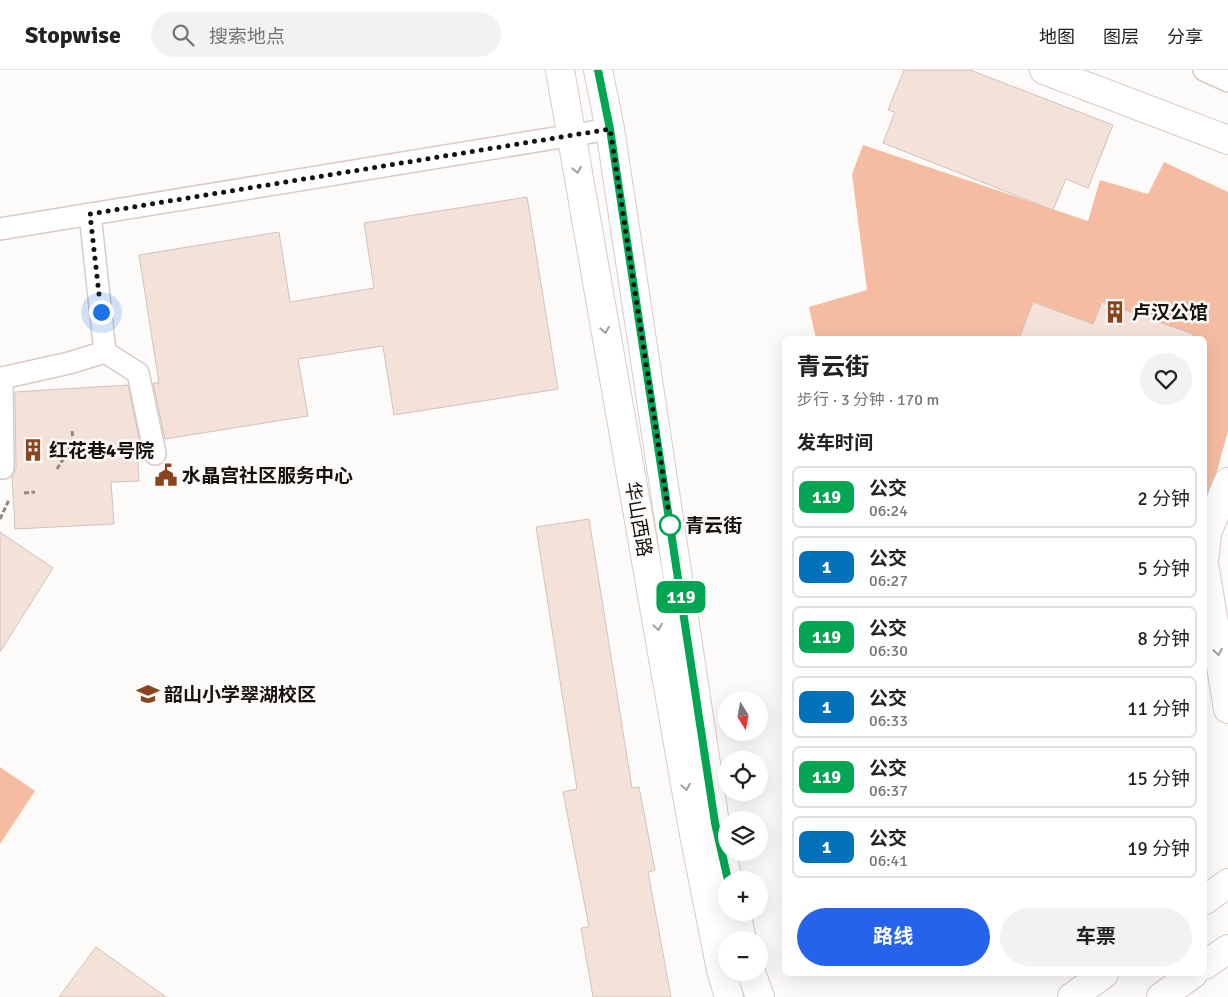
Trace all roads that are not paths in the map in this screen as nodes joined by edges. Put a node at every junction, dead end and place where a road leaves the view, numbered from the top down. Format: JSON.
{"nodes":[{"id":1,"x":560,"y":70,"type":"edge"},
{"id":2,"x":598,"y":70,"type":"edge"},
{"id":3,"x":1044,"y":70,"type":"edge"},
{"id":4,"x":1204,"y":70,"type":"edge"},
{"id":5,"x":1228,"y":81,"type":"edge"},
{"id":6,"x":610,"y":129,"type":"junction"},
{"id":7,"x":571,"y":135,"type":"junction"},
{"id":8,"x":1228,"y":140,"type":"edge"},
{"id":9,"x":90,"y":214,"type":"junction"},
{"id":10,"x":0,"y":229,"type":"edge"},
{"id":11,"x":105,"y":352,"type":"junction"},
{"id":12,"x":154,"y":454,"type":"dead end"},
{"id":13,"x":3,"y":468,"type":"dead end"},
{"id":14,"x":1228,"y":482,"type":"edge"},
{"id":15,"x":1207,"y":540,"type":"edge"},
{"id":16,"x":1207,"y":581,"type":"edge"},
{"id":17,"x":1228,"y":709,"type":"edge"},
{"id":18,"x":726,"y":871,"type":"edge"},
{"id":19,"x":1228,"y":883,"type":"edge"},
{"id":20,"x":1207,"y":899,"type":"edge"},
{"id":21,"x":1228,"y":948,"type":"edge"},
{"id":22,"x":1207,"y":964,"type":"edge"},
{"id":23,"x":1101,"y":976,"type":"edge"},
{"id":24,"x":1190,"y":976,"type":"edge"},
{"id":25,"x":754,"y":981,"type":"edge"},
{"id":26,"x":729,"y":997,"type":"edge"},
{"id":27,"x":760,"y":997,"type":"edge"},
{"id":28,"x":1072,"y":997,"type":"edge"},
{"id":29,"x":1161,"y":997,"type":"edge"}],
"edges":[{"from":1,"to":7,"type":"main road","name":"华山西路"},
{"from":2,"to":6,"type":"main road","name":"华山西路"},
{"from":3,"to":8,"type":"main road"},
{"from":4,"to":5,"type":"lane"},
{"from":6,"to":7,"type":"lane"},
{"from":6,"to":18,"type":"main road","name":"华山西路"},
{"from":7,"to":9,"type":"lane"},
{"from":7,"to":26,"type":"main road","name":"华山西路","one_way":true},
{"from":9,"to":10,"type":"lane"},
{"from":9,"to":11,"type":"lane"},
{"from":11,"to":12,"type":"lane"},
{"from":11,"to":13,"type":"lane"},
{"from":14,"to":15,"type":"main road"},
{"from":16,"to":17,"type":"main road","one_way":true},
{"from":19,"to":20,"type":"main road"},
{"from":21,"to":22,"type":"main road"},
{"from":23,"to":28,"type":"main road"},
{"from":24,"to":29,"type":"main road"},
{"from":25,"to":27,"type":"main road"}]}
